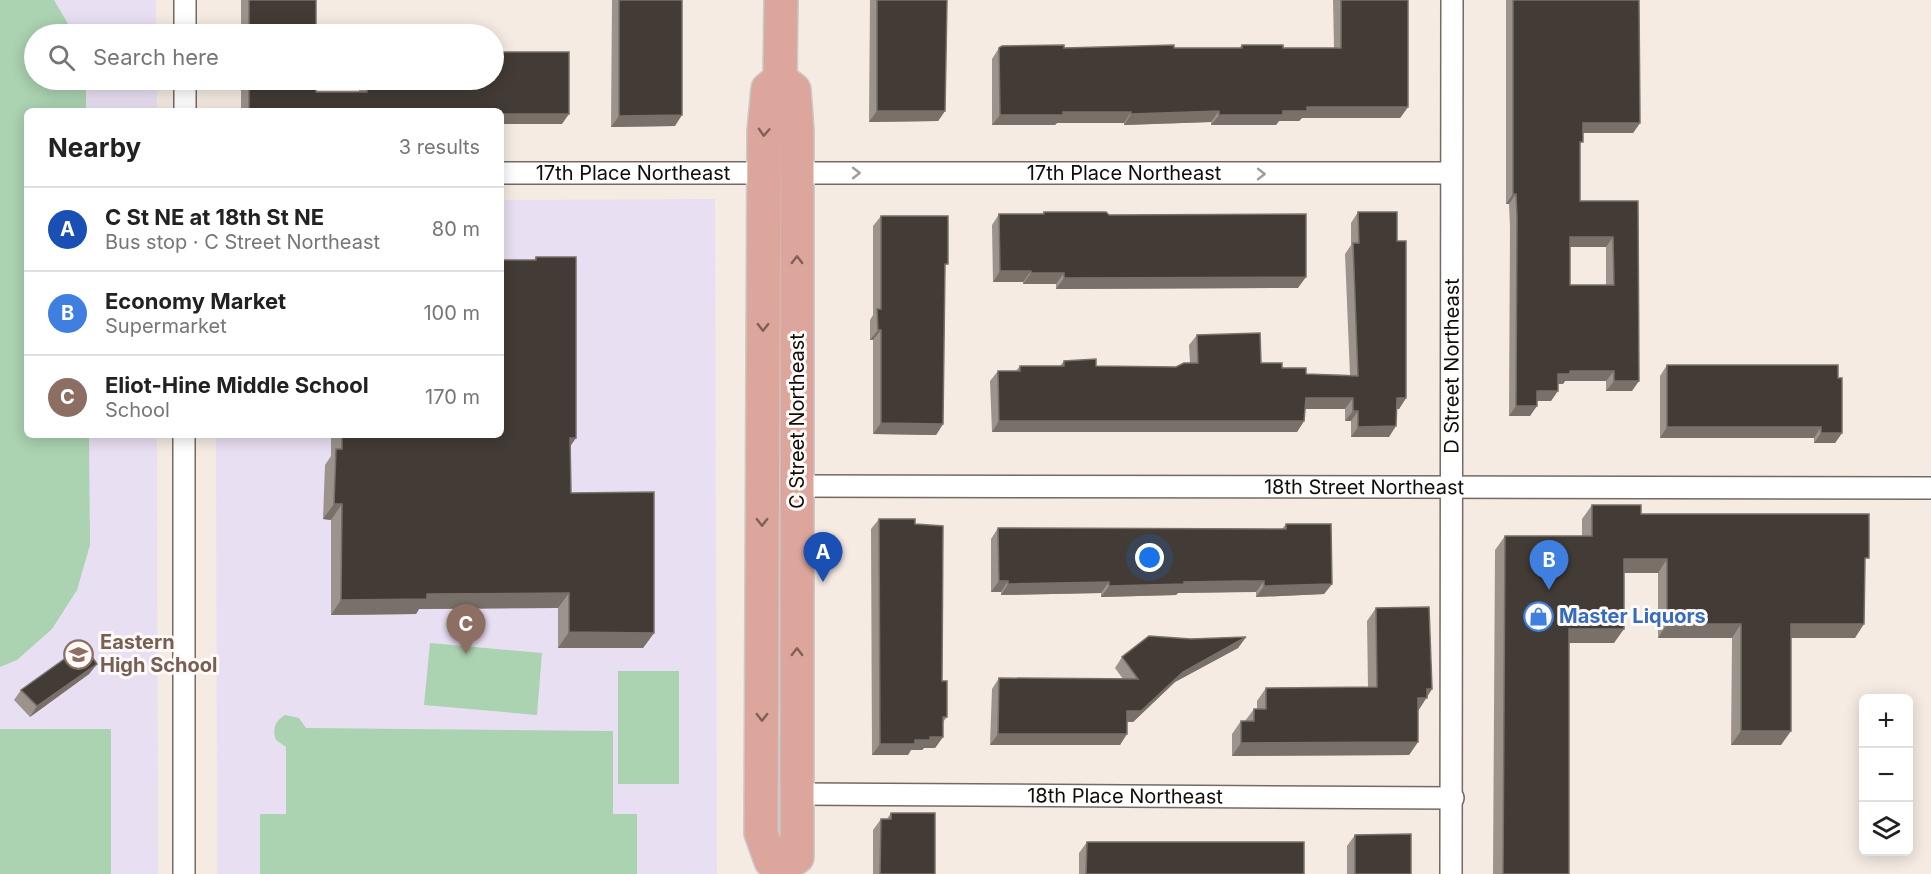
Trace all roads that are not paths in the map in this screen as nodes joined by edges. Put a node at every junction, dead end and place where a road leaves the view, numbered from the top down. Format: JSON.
{"nodes":[{"id":1,"x":185,"y":0,"type":"edge"},
{"id":2,"x":781,"y":0,"type":"edge"},
{"id":3,"x":1452,"y":0,"type":"edge"},
{"id":4,"x":185,"y":24,"type":"edge"},
{"id":5,"x":780,"y":79,"type":"junction"},
{"id":6,"x":185,"y":90,"type":"edge"},
{"id":7,"x":184,"y":108,"type":"edge"},
{"id":8,"x":504,"y":172,"type":"edge"},
{"id":9,"x":764,"y":173,"type":"junction"},
{"id":10,"x":798,"y":173,"type":"junction"},
{"id":11,"x":1450,"y":173,"type":"junction"},
{"id":12,"x":184,"y":438,"type":"edge"},
{"id":13,"x":797,"y":486,"type":"junction"},
{"id":14,"x":1452,"y":486,"type":"junction"},
{"id":15,"x":1931,"y":488,"type":"edge"},
{"id":16,"x":797,"y":794,"type":"junction"},
{"id":17,"x":1453,"y":798,"type":"junction"},
{"id":18,"x":780,"y":872,"type":"edge"},
{"id":19,"x":184,"y":874,"type":"edge"},
{"id":20,"x":1451,"y":874,"type":"edge"}],
"edges":[{"from":1,"to":4,"type":"street"},
{"from":2,"to":5,"type":"main road","name":"C Street Northeast"},
{"from":3,"to":11,"type":"street","name":"D Street Northeast"},
{"from":5,"to":9,"type":"main road","name":"C Street Northeast","one_way":true},
{"from":5,"to":10,"type":"main road","name":"C Street Northeast"},
{"from":6,"to":7,"type":"street"},
{"from":8,"to":9,"type":"street","name":"17th Place Northeast"},
{"from":9,"to":18,"type":"main road","name":"C Street Northeast","one_way":true},
{"from":10,"to":11,"type":"street","name":"17th Place Northeast","one_way":true},
{"from":13,"to":10,"type":"main road","name":"C Street Northeast","one_way":true},
{"from":11,"to":14,"type":"street","name":"D Street Northeast"},
{"from":12,"to":19,"type":"street"},
{"from":13,"to":14,"type":"street","name":"18th Street Northeast"},
{"from":16,"to":13,"type":"main road","name":"C Street Northeast","one_way":true},
{"from":14,"to":15,"type":"street","name":"18th Street Northeast"},
{"from":14,"to":17,"type":"street","name":"D Street Northeast"},
{"from":16,"to":17,"type":"street","name":"18th Place Northeast"},
{"from":16,"to":18,"type":"main road","name":"C Street Northeast"},
{"from":17,"to":20,"type":"street","name":"D Street Northeast"}]}
